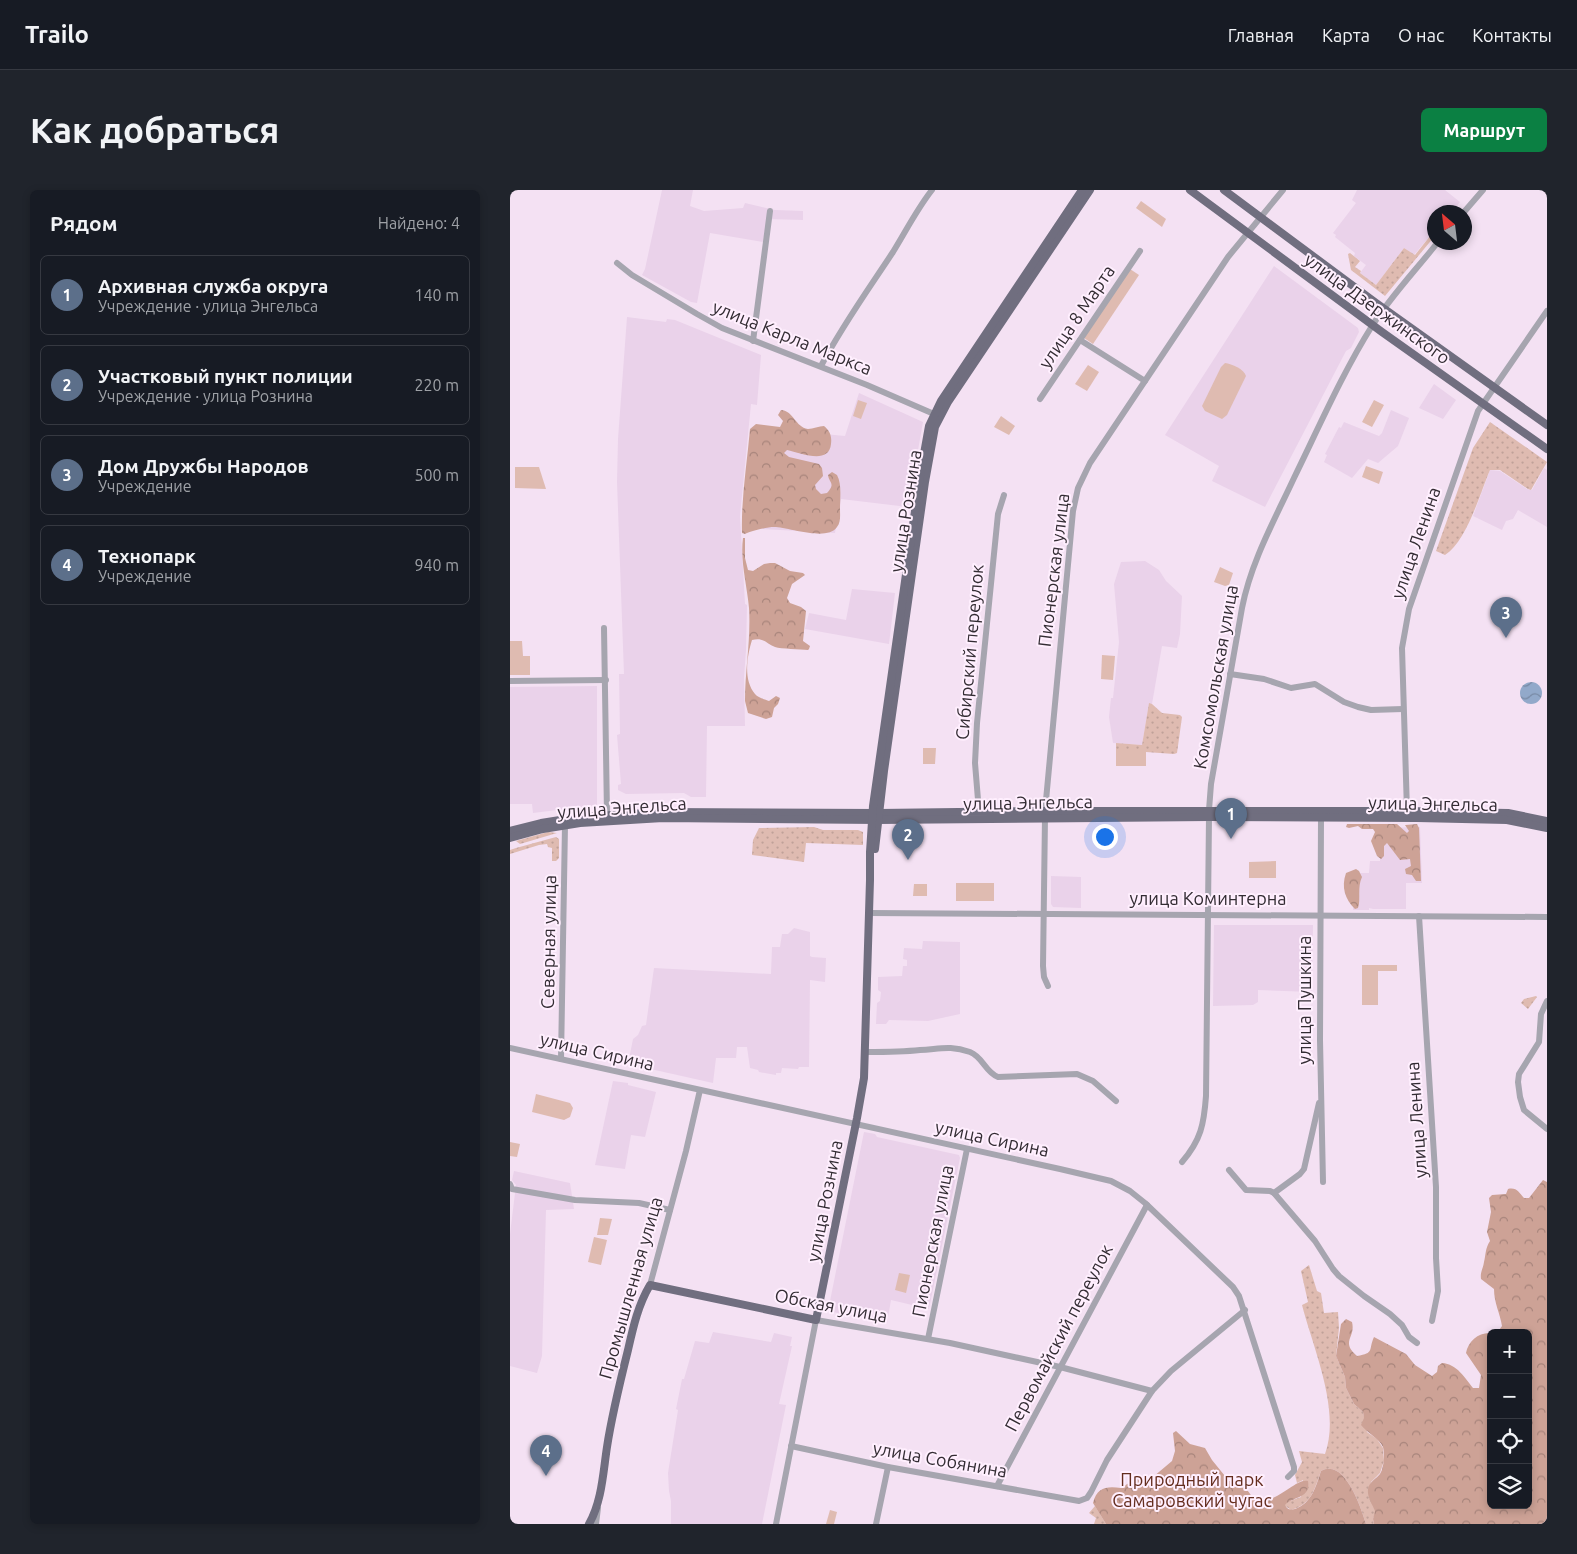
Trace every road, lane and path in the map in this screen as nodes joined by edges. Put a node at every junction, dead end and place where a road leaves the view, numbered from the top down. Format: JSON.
{"nodes":[{"id":1,"x":932,"y":190,"type":"edge"},
{"id":2,"x":1082,"y":190,"type":"edge"},
{"id":3,"x":1090,"y":190,"type":"edge"},
{"id":4,"x":1190,"y":190,"type":"edge"},
{"id":5,"x":1224,"y":190,"type":"edge"},
{"id":6,"x":1283,"y":190,"type":"edge"},
{"id":7,"x":1483,"y":190,"type":"edge"},
{"id":8,"x":1470,"y":205,"type":"edge"},
{"id":9,"x":770,"y":212,"type":"dead end"},
{"id":10,"x":1260,"y":216,"type":"junction"},
{"id":11,"x":1247,"y":232,"type":"junction"},
{"id":12,"x":1432,"y":250,"type":"edge"},
{"id":13,"x":1140,"y":251,"type":"dead end"},
{"id":14,"x":618,"y":263,"type":"dead end"},
{"id":15,"x":1384,"y":309,"type":"junction"},
{"id":16,"x":1547,"y":311,"type":"edge"},
{"id":17,"x":1372,"y":325,"type":"junction"},
{"id":18,"x":1080,"y":340,"type":"junction"},
{"id":19,"x":754,"y":341,"type":"junction"},
{"id":20,"x":821,"y":366,"type":"junction"},
{"id":21,"x":1145,"y":381,"type":"junction"},
{"id":22,"x":1494,"y":387,"type":"junction"},
{"id":23,"x":1040,"y":400,"type":"dead end"},
{"id":24,"x":1482,"y":403,"type":"junction"},
{"id":25,"x":937,"y":415,"type":"junction"},
{"id":26,"x":1547,"y":425,"type":"edge"},
{"id":27,"x":1547,"y":449,"type":"edge"},
{"id":28,"x":1004,"y":495,"type":"dead end"},
{"id":29,"x":604,"y":628,"type":"dead end"},
{"id":30,"x":1230,"y":674,"type":"junction"},
{"id":31,"x":606,"y":680,"type":"junction"},
{"id":32,"x":510,"y":681,"type":"edge"},
{"id":33,"x":1403,"y":709,"type":"junction"},
{"id":34,"x":979,"y":812,"type":"junction"},
{"id":35,"x":1045,"y":814,"type":"junction"},
{"id":36,"x":1209,"y":814,"type":"junction"},
{"id":37,"x":1407,"y":815,"type":"junction"},
{"id":38,"x":875,"y":816,"type":"junction"},
{"id":39,"x":608,"y":817,"type":"junction"},
{"id":40,"x":1321,"y":818,"type":"junction"},
{"id":41,"x":1547,"y":821,"type":"edge"},
{"id":42,"x":565,"y":822,"type":"junction"},
{"id":43,"x":1547,"y":828,"type":"edge"},
{"id":44,"x":510,"y":831,"type":"edge"},
{"id":45,"x":510,"y":838,"type":"edge"},
{"id":46,"x":869,"y":913,"type":"junction"},
{"id":47,"x":1044,"y":913,"type":"junction"},
{"id":48,"x":1208,"y":914,"type":"junction"},
{"id":49,"x":1320,"y":915,"type":"junction"},
{"id":50,"x":1419,"y":916,"type":"junction"},
{"id":51,"x":1547,"y":917,"type":"edge"},
{"id":52,"x":1048,"y":986,"type":"dead end"},
{"id":53,"x":1547,"y":1001,"type":"edge"},
{"id":54,"x":510,"y":1049,"type":"edge"},
{"id":55,"x":866,"y":1052,"type":"junction"},
{"id":56,"x":562,"y":1059,"type":"junction"},
{"id":57,"x":700,"y":1090,"type":"junction"},
{"id":58,"x":1320,"y":1100,"type":"junction"},
{"id":59,"x":1116,"y":1101,"type":"dead end"},
{"id":60,"x":856,"y":1125,"type":"junction"},
{"id":61,"x":1547,"y":1129,"type":"edge"},
{"id":62,"x":967,"y":1149,"type":"junction"},
{"id":63,"x":1182,"y":1162,"type":"dead end"},
{"id":64,"x":1229,"y":1170,"type":"dead end"},
{"id":65,"x":1323,"y":1182,"type":"dead end"},
{"id":66,"x":510,"y":1184,"type":"edge"},
{"id":67,"x":1274,"y":1193,"type":"junction"},
{"id":68,"x":1147,"y":1204,"type":"junction"},
{"id":69,"x":670,"y":1210,"type":"junction"},
{"id":70,"x":650,"y":1285,"type":"junction"},
{"id":71,"x":1245,"y":1310,"type":"junction"},
{"id":72,"x":816,"y":1320,"type":"junction"},
{"id":73,"x":1432,"y":1321,"type":"dead end"},
{"id":74,"x":928,"y":1339,"type":"junction"},
{"id":75,"x":1417,"y":1343,"type":"dead end"},
{"id":76,"x":1060,"y":1367,"type":"junction"},
{"id":77,"x":1152,"y":1390,"type":"junction"},
{"id":78,"x":792,"y":1446,"type":"junction"},
{"id":79,"x":888,"y":1467,"type":"junction"},
{"id":80,"x":1288,"y":1477,"type":"dead end"},
{"id":81,"x":997,"y":1486,"type":"junction"},
{"id":82,"x":600,"y":1496,"type":"junction"},
{"id":83,"x":588,"y":1524,"type":"edge"},
{"id":84,"x":596,"y":1524,"type":"edge"},
{"id":85,"x":776,"y":1524,"type":"edge"},
{"id":86,"x":876,"y":1524,"type":"edge"}],
"edges":[{"from":1,"to":20,"type":"street"},
{"from":2,"to":25,"type":"main road","name":"улица Рознина"},
{"from":3,"to":25,"type":"main road","name":"улица Рознина"},
{"from":4,"to":11,"type":"main road","name":"улица Дзержинского"},
{"from":5,"to":10,"type":"main road","name":"улица Дзержинского"},
{"from":6,"to":10,"type":"street","name":"Пионерская улица"},
{"from":7,"to":8,"type":"street"},
{"from":9,"to":19,"type":"street"},
{"from":10,"to":11,"type":"street","name":"Пионерская улица"},
{"from":10,"to":15,"type":"main road","name":"улица Дзержинского"},
{"from":11,"to":17,"type":"main road","name":"улица Дзержинского"},
{"from":11,"to":21,"type":"street","name":"Пионерская улица"},
{"from":12,"to":15,"type":"street","name":"Комсомольская улица"},
{"from":13,"to":18,"type":"street","name":"улица 8 Марта"},
{"from":14,"to":19,"type":"street","name":"улица Карла Маркса"},
{"from":15,"to":17,"type":"street","name":"Комсомольская улица"},
{"from":15,"to":22,"type":"main road","name":"улица Дзержинского"},
{"from":16,"to":22,"type":"street","name":"улица Ленина"},
{"from":17,"to":24,"type":"main road","name":"улица Дзержинского"},
{"from":17,"to":30,"type":"street","name":"Комсомольская улица"},
{"from":18,"to":21,"type":"street"},
{"from":18,"to":23,"type":"street","name":"улица 8 Марта"},
{"from":19,"to":20,"type":"street","name":"улица Карла Маркса"},
{"from":20,"to":25,"type":"street","name":"улица Карла Маркса"},
{"from":21,"to":35,"type":"street","name":"Пионерская улица"},
{"from":22,"to":24,"type":"street","name":"улица Ленина"},
{"from":22,"to":26,"type":"main road","name":"улица Дзержинского"},
{"from":24,"to":27,"type":"main road","name":"улица Дзержинского"},
{"from":24,"to":33,"type":"street","name":"улица Ленина"},
{"from":25,"to":38,"type":"main road","name":"улица Рознина"},
{"from":28,"to":34,"type":"street","name":"Сибирский переулок"},
{"from":29,"to":31,"type":"street"},
{"from":30,"to":33,"type":"street"},
{"from":30,"to":36,"type":"street","name":"Комсомольская улица"},
{"from":31,"to":32,"type":"street"},
{"from":31,"to":39,"type":"street"},
{"from":33,"to":37,"type":"street","name":"улица Ленина"},
{"from":34,"to":35,"type":"main road","name":"улица Энгельса"},
{"from":34,"to":38,"type":"main road","name":"улица Энгельса"},
{"from":35,"to":36,"type":"main road","name":"улица Энгельса"},
{"from":35,"to":38,"type":"main road","name":"улица Энгельса"},
{"from":35,"to":47,"type":"street","name":"Пионерская улица"},
{"from":36,"to":37,"type":"main road","name":"улица Энгельса"},
{"from":36,"to":40,"type":"main road","name":"улица Энгельса"},
{"from":36,"to":48,"type":"street","name":"Комсомольская улица"},
{"from":37,"to":40,"type":"main road","name":"улица Энгельса"},
{"from":37,"to":41,"type":"main road","name":"улица Энгельса"},
{"from":37,"to":43,"type":"main road","name":"улица Энгельса"},
{"from":38,"to":39,"type":"main road","name":"улица Энгельса"},
{"from":38,"to":46,"type":"main road","name":"улица Рознина"},
{"from":39,"to":42,"type":"main road","name":"улица Энгельса"},
{"from":40,"to":49,"type":"street","name":"улица Пушкина"},
{"from":42,"to":44,"type":"main road","name":"улица Энгельса"},
{"from":42,"to":45,"type":"main road","name":"улица Энгельса"},
{"from":42,"to":56,"type":"street","name":"Северная улица"},
{"from":46,"to":47,"type":"street","name":"улица Коминтерна"},
{"from":46,"to":55,"type":"main road","name":"улица Рознина"},
{"from":47,"to":48,"type":"street","name":"улица Коминтерна"},
{"from":47,"to":52,"type":"street","name":"Пионерская улица"},
{"from":48,"to":49,"type":"street","name":"улица Коминтерна"},
{"from":48,"to":63,"type":"street","name":"Комсомольская улица"},
{"from":49,"to":50,"type":"street","name":"улица Коминтерна"},
{"from":49,"to":58,"type":"street","name":"улица Пушкина"},
{"from":50,"to":51,"type":"street","name":"улица Коминтерна"},
{"from":50,"to":73,"type":"street","name":"улица Ленина"},
{"from":53,"to":61,"type":"street"},
{"from":54,"to":56,"type":"street","name":"улица Сирина"},
{"from":55,"to":59,"type":"street"},
{"from":55,"to":60,"type":"main road","name":"улица Рознина"},
{"from":56,"to":57,"type":"street","name":"улица Сирина"},
{"from":57,"to":60,"type":"street","name":"улица Сирина"},
{"from":57,"to":69,"type":"street","name":"Промышленная улица"},
{"from":58,"to":65,"type":"street","name":"улица Пушкина"},
{"from":58,"to":67,"type":"street"},
{"from":60,"to":62,"type":"street","name":"улица Сирина"},
{"from":60,"to":72,"type":"main road","name":"улица Рознина"},
{"from":62,"to":68,"type":"street","name":"улица Сирина"},
{"from":62,"to":74,"type":"street","name":"Пионерская улица"},
{"from":64,"to":67,"type":"street"},
{"from":66,"to":69,"type":"street"},
{"from":67,"to":75,"type":"street"},
{"from":68,"to":71,"type":"street","name":"улица Сирина"},
{"from":68,"to":76,"type":"street","name":"Первомайский переулок"},
{"from":69,"to":70,"type":"street","name":"Промышленная улица"},
{"from":70,"to":72,"type":"main road","name":"Обская улица"},
{"from":70,"to":82,"type":"main road","name":"Промышленная улица"},
{"from":71,"to":77,"type":"street"},
{"from":71,"to":80,"type":"street","name":"улица Сирина"},
{"from":72,"to":74,"type":"street","name":"Обская улица"},
{"from":72,"to":78,"type":"street","name":"улица Рознина"},
{"from":74,"to":76,"type":"street","name":"Обская улица"},
{"from":76,"to":77,"type":"street","name":"Обская улица"},
{"from":76,"to":81,"type":"street","name":"Первомайский переулок"},
{"from":77,"to":81,"type":"street","name":"улица Собянина"},
{"from":78,"to":79,"type":"street","name":"улица Собянина"},
{"from":78,"to":85,"type":"street","name":"улица Рознина"},
{"from":79,"to":81,"type":"street","name":"улица Собянина"},
{"from":79,"to":86,"type":"street"},
{"from":82,"to":83,"type":"main road","name":"Промышленная улица"},
{"from":82,"to":84,"type":"street","name":"Промышленная улица"}]}
